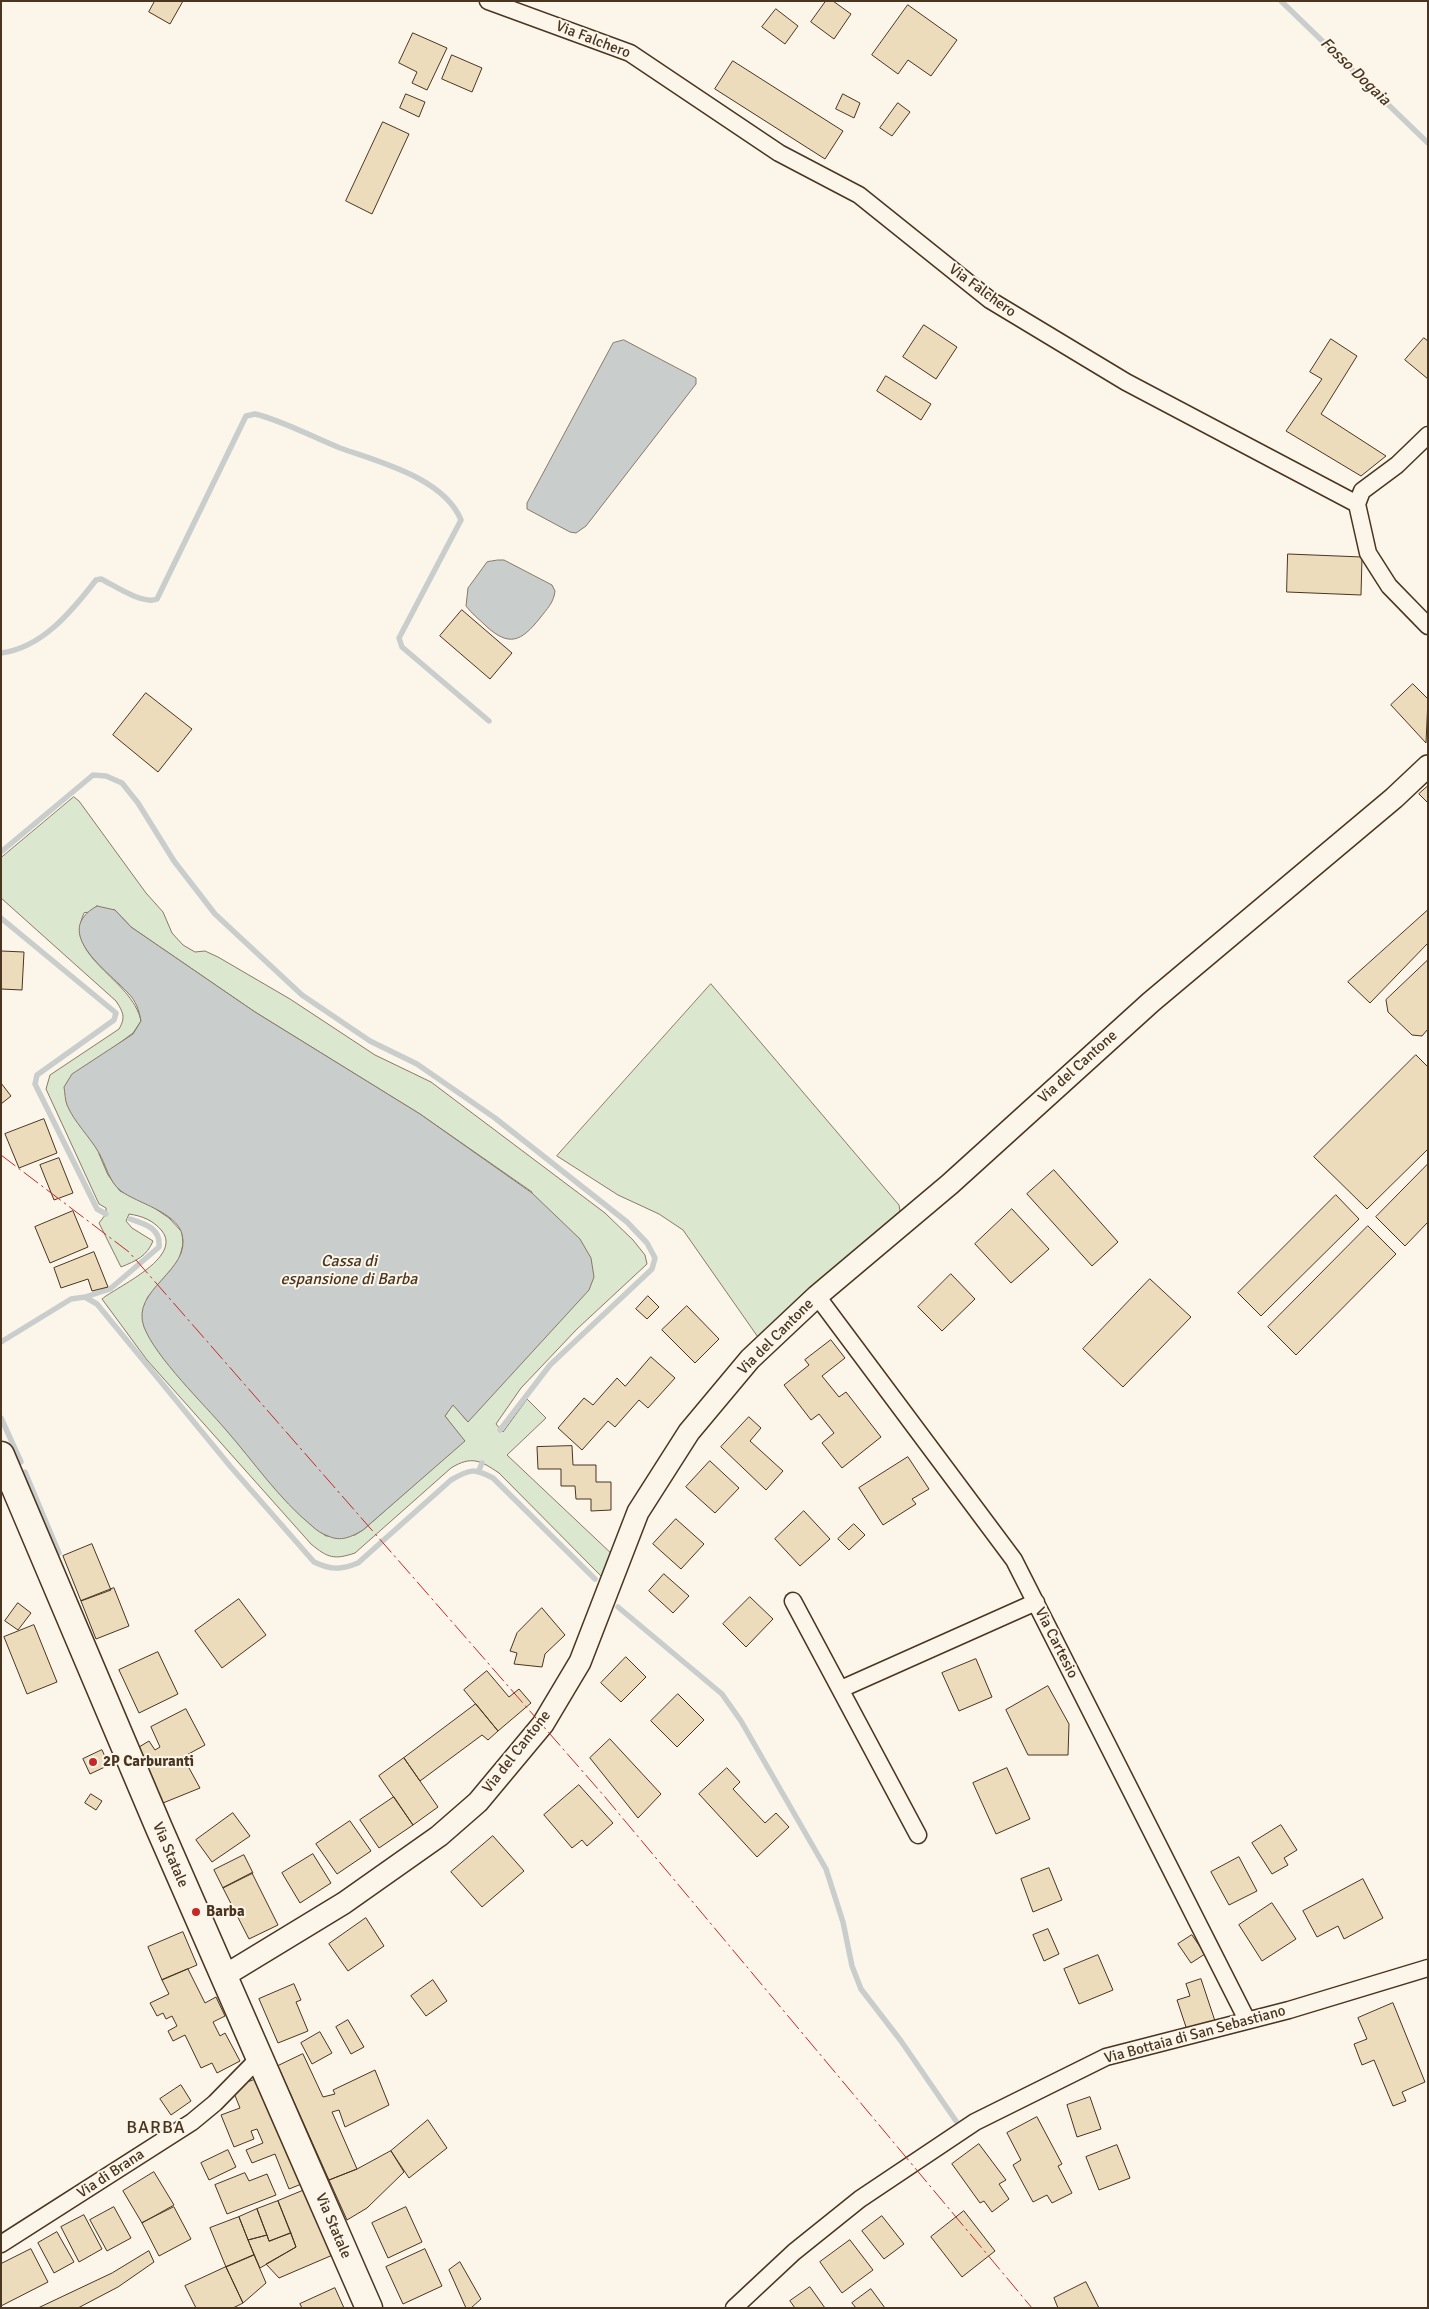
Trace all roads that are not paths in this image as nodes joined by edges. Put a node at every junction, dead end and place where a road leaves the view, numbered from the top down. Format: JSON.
{"nodes":[{"id":1,"x":488,"y":1,"type":"edge"},
{"id":2,"x":1428,"y":435,"type":"edge"},
{"id":3,"x":1357,"y":504,"type":"junction"},
{"id":4,"x":1428,"y":626,"type":"edge"},
{"id":5,"x":1428,"y":766,"type":"edge"},
{"id":6,"x":817,"y":1296,"type":"junction"},
{"id":7,"x":2,"y":1461,"type":"edge"},
{"id":8,"x":793,"y":1601,"type":"dead end"},
{"id":9,"x":1036,"y":1602,"type":"junction"},
{"id":10,"x":841,"y":1690,"type":"junction"},
{"id":11,"x":918,"y":1835,"type":"dead end"},
{"id":12,"x":1428,"y":1968,"type":"edge"},
{"id":13,"x":224,"y":1976,"type":"junction"},
{"id":14,"x":1247,"y":2020,"type":"junction"},
{"id":15,"x":260,"y":2057,"type":"junction"},
{"id":16,"x":1,"y":2244,"type":"edge"},
{"id":17,"x":368,"y":2308,"type":"edge"},
{"id":18,"x":734,"y":2308,"type":"edge"}],
"edges":[{"from":1,"to":3,"type":"street","name":"Via Falchero"},
{"from":2,"to":3,"type":"street"},
{"from":3,"to":4,"type":"street"},
{"from":5,"to":6,"type":"street","name":"Via del Cantone"},
{"from":6,"to":9,"type":"street","name":"Via Cartesio"},
{"from":6,"to":13,"type":"street","name":"Via del Cantone"},
{"from":7,"to":13,"type":"main road","name":"Via Statale"},
{"from":8,"to":10,"type":"street"},
{"from":9,"to":10,"type":"street"},
{"from":9,"to":14,"type":"street","name":"Via Cartesio"},
{"from":10,"to":11,"type":"street"},
{"from":12,"to":14,"type":"street","name":"Via Bottaia di San Sebastiano"},
{"from":13,"to":15,"type":"main road","name":"Via Statale"},
{"from":14,"to":18,"type":"street","name":"Via Bottaia di San Sebastiano"},
{"from":15,"to":16,"type":"street","name":"Via di Brana"},
{"from":15,"to":17,"type":"main road","name":"Via Statale"}]}
